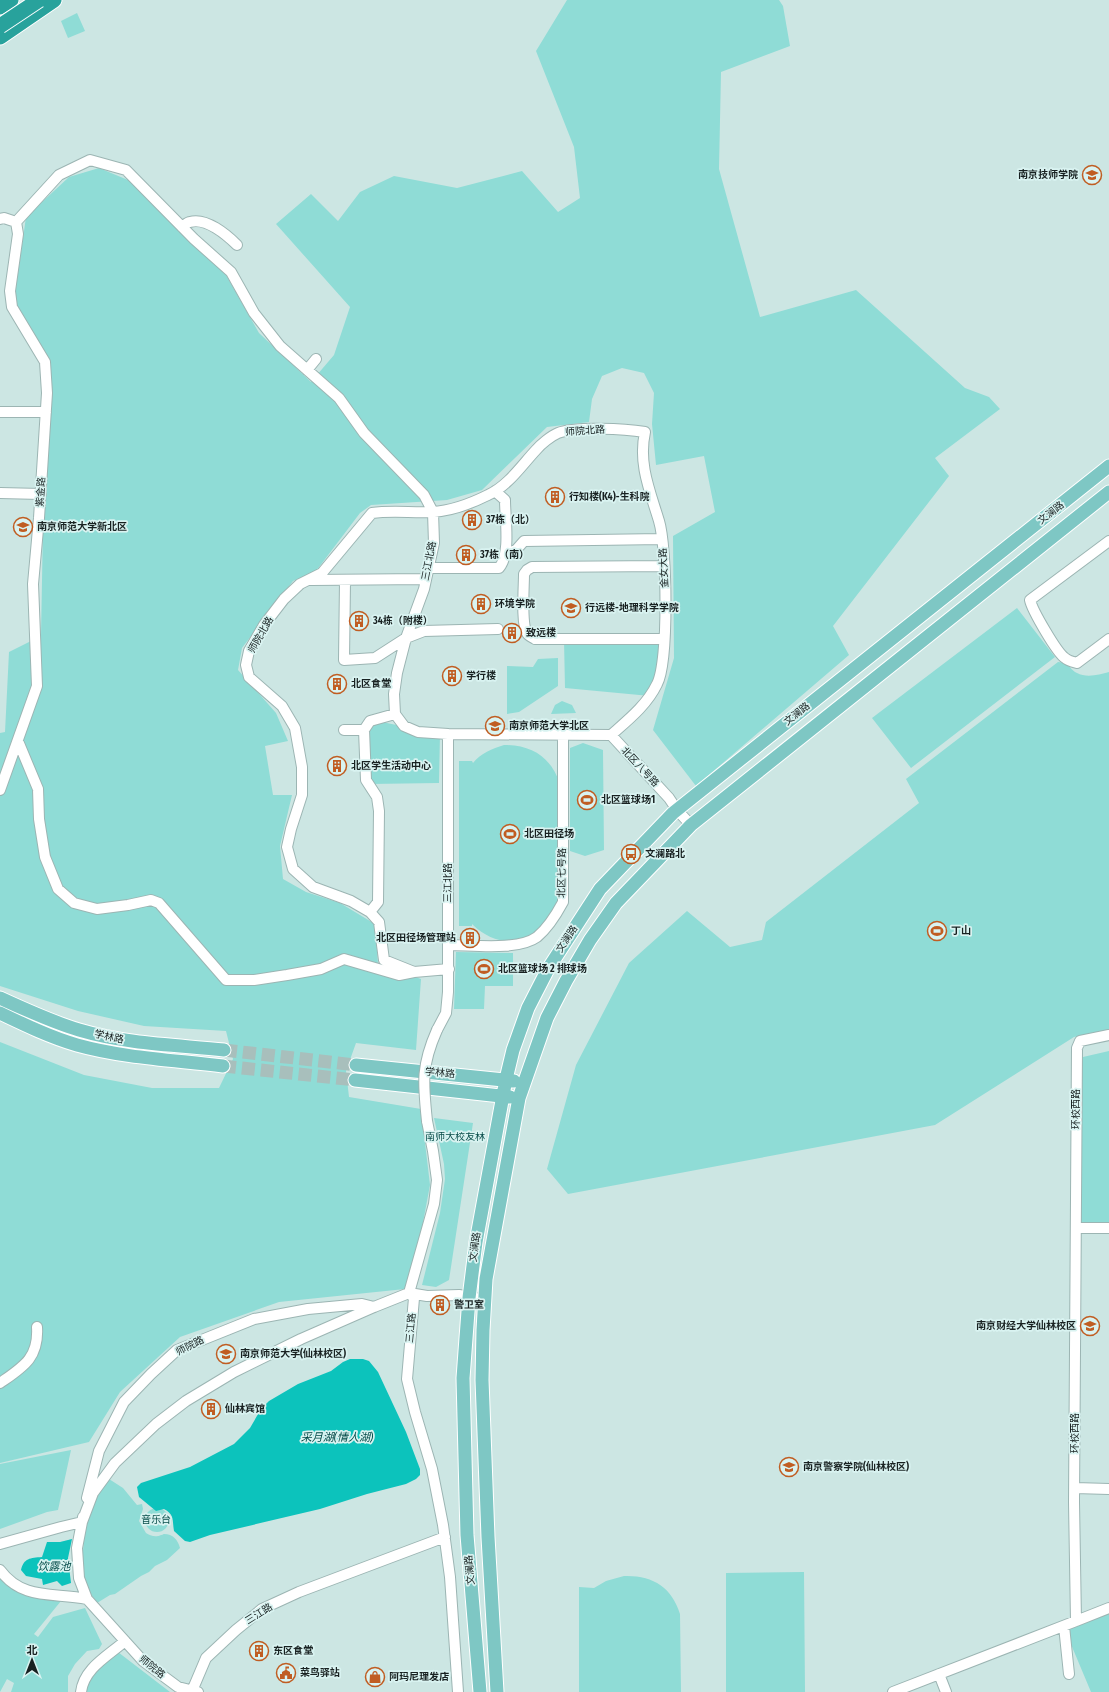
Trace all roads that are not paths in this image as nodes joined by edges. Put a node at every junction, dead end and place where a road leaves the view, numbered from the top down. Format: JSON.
{"nodes":[{"id":1,"x":11,"y":0,"type":"edge"},
{"id":2,"x":39,"y":0,"type":"edge"},
{"id":3,"x":46,"y":0,"type":"edge"},
{"id":4,"x":54,"y":0,"type":"edge"},
{"id":5,"x":0,"y":7,"type":"edge"},
{"id":6,"x":1,"y":28,"type":"edge"},
{"id":7,"x":0,"y":219,"type":"edge"},
{"id":8,"x":16,"y":222,"type":"junction"},
{"id":9,"x":182,"y":227,"type":"junction"},
{"id":10,"x":237,"y":245,"type":"dead end"},
{"id":11,"x":316,"y":358,"type":"dead end"},
{"id":12,"x":307,"y":370,"type":"junction"},
{"id":13,"x":0,"y":412,"type":"edge"},
{"id":14,"x":46,"y":412,"type":"junction"},
{"id":15,"x":645,"y":432,"type":"joint"},
{"id":16,"x":1109,"y":466,"type":"edge"},
{"id":17,"x":494,"y":491,"type":"junction"},
{"id":18,"x":1109,"y":492,"type":"edge"},
{"id":19,"x":0,"y":493,"type":"edge"},
{"id":20,"x":41,"y":494,"type":"junction"},
{"id":21,"x":433,"y":512,"type":"junction"},
{"id":22,"x":662,"y":539,"type":"junction"},
{"id":23,"x":1109,"y":541,"type":"edge"},
{"id":24,"x":506,"y":554,"type":"junction"},
{"id":25,"x":664,"y":566,"type":"junction"},
{"id":26,"x":429,"y":567,"type":"junction"},
{"id":27,"x":426,"y":579,"type":"junction"},
{"id":28,"x":345,"y":580,"type":"junction"},
{"id":29,"x":307,"y":581,"type":"junction"},
{"id":30,"x":498,"y":629,"type":"dead end"},
{"id":31,"x":406,"y":638,"type":"junction"},
{"id":32,"x":664,"y":639,"type":"junction"},
{"id":33,"x":1109,"y":639,"type":"edge"},
{"id":34,"x":396,"y":714,"type":"junction"},
{"id":35,"x":344,"y":730,"type":"dead end"},
{"id":36,"x":364,"y":730,"type":"junction"},
{"id":37,"x":448,"y":734,"type":"junction"},
{"id":38,"x":563,"y":735,"type":"junction"},
{"id":39,"x":611,"y":736,"type":"junction"},
{"id":40,"x":18,"y":741,"type":"junction"},
{"id":41,"x":0,"y":790,"type":"edge"},
{"id":42,"x":677,"y":810,"type":"junction"},
{"id":43,"x":690,"y":825,"type":"junction"},
{"id":44,"x":370,"y":912,"type":"junction"},
{"id":45,"x":449,"y":945,"type":"junction"},
{"id":46,"x":449,"y":969,"type":"junction"},
{"id":47,"x":414,"y":972,"type":"junction"},
{"id":48,"x":0,"y":998,"type":"edge"},
{"id":49,"x":0,"y":1013,"type":"edge"},
{"id":50,"x":1109,"y":1035,"type":"edge"},
{"id":51,"x":224,"y":1050,"type":"tunnel mouth"},
{"id":52,"x":356,"y":1065,"type":"tunnel mouth"},
{"id":53,"x":223,"y":1066,"type":"tunnel mouth"},
{"id":54,"x":424,"y":1072,"type":"junction"},
{"id":55,"x":506,"y":1079,"type":"junction"},
{"id":56,"x":355,"y":1080,"type":"tunnel mouth"},
{"id":57,"x":523,"y":1084,"type":"junction"},
{"id":58,"x":424,"y":1087,"type":"junction"},
{"id":59,"x":503,"y":1095,"type":"junction"},
{"id":60,"x":518,"y":1098,"type":"junction"},
{"id":61,"x":1077,"y":1228,"type":"junction"},
{"id":62,"x":1109,"y":1228,"type":"edge"},
{"id":63,"x":409,"y":1293,"type":"junction"},
{"id":64,"x":469,"y":1298,"type":"junction"},
{"id":65,"x":485,"y":1300,"type":"junction"},
{"id":66,"x":374,"y":1306,"type":"junction"},
{"id":67,"x":37,"y":1327,"type":"dead end"},
{"id":68,"x":0,"y":1383,"type":"edge"},
{"id":69,"x":1075,"y":1488,"type":"junction"},
{"id":70,"x":1109,"y":1488,"type":"edge"},
{"id":71,"x":82,"y":1522,"type":"junction"},
{"id":72,"x":445,"y":1537,"type":"junction"},
{"id":73,"x":0,"y":1544,"type":"edge"},
{"id":74,"x":0,"y":1570,"type":"edge"},
{"id":75,"x":87,"y":1599,"type":"junction"},
{"id":76,"x":1109,"y":1608,"type":"edge"},
{"id":77,"x":1076,"y":1621,"type":"junction"},
{"id":78,"x":1064,"y":1626,"type":"junction"},
{"id":79,"x":125,"y":1641,"type":"junction"},
{"id":80,"x":939,"y":1674,"type":"junction"},
{"id":81,"x":1069,"y":1674,"type":"dead end"},
{"id":82,"x":195,"y":1691,"type":"edge"},
{"id":83,"x":81,"y":1692,"type":"edge"},
{"id":84,"x":458,"y":1692,"type":"edge"},
{"id":85,"x":480,"y":1692,"type":"edge"},
{"id":86,"x":497,"y":1692,"type":"edge"},
{"id":87,"x":893,"y":1692,"type":"edge"},
{"id":88,"x":946,"y":1692,"type":"edge"}],
"edges":[{"from":1,"to":5,"type":"highway"},
{"from":2,"to":6,"type":"highway","bridge":true},
{"from":3,"to":6,"type":"main road"},
{"from":4,"to":6,"type":"highway"},
{"from":7,"to":8,"type":"street"},
{"from":8,"to":9,"type":"street"},
{"from":8,"to":14,"type":"street","name":"紫金路"},
{"from":9,"to":10,"type":"street"},
{"from":9,"to":12,"type":"street"},
{"from":11,"to":12,"type":"street"},
{"from":12,"to":21,"type":"street"},
{"from":13,"to":14,"type":"street"},
{"from":14,"to":20,"type":"street","name":"紫金路"},
{"from":15,"to":17,"type":"street","name":"师院北路"},
{"from":15,"to":22,"type":"street","name":"金女大路"},
{"from":16,"to":42,"type":"main road","name":"文澜路"},
{"from":17,"to":21,"type":"street","name":"师院北路"},
{"from":17,"to":24,"type":"street"},
{"from":18,"to":43,"type":"main road","name":"文澜路"},
{"from":19,"to":20,"type":"street"},
{"from":20,"to":40,"type":"street","name":"紫金路"},
{"from":21,"to":26,"type":"street","name":"三江北路"},
{"from":21,"to":29,"type":"street","name":"师院北路"},
{"from":22,"to":24,"type":"street"},
{"from":22,"to":25,"type":"street","name":"金女大路"},
{"from":23,"to":33,"type":"street"},
{"from":24,"to":26,"type":"street"},
{"from":25,"to":32,"type":"street","name":"金女大路"},
{"from":25,"to":32,"type":"street"},
{"from":26,"to":27,"type":"street","name":"三江北路"},
{"from":27,"to":28,"type":"street"},
{"from":27,"to":31,"type":"street","name":"三江北路"},
{"from":28,"to":29,"type":"street"},
{"from":28,"to":31,"type":"street"},
{"from":29,"to":44,"type":"street","name":"师院北路"},
{"from":30,"to":31,"type":"street"},
{"from":31,"to":34,"type":"street","name":"三江北路"},
{"from":32,"to":39,"type":"street","name":"金女大路"},
{"from":34,"to":36,"type":"street"},
{"from":34,"to":37,"type":"street"},
{"from":35,"to":36,"type":"street"},
{"from":36,"to":44,"type":"street"},
{"from":37,"to":38,"type":"street"},
{"from":37,"to":45,"type":"street","name":"三江北路"},
{"from":38,"to":39,"type":"street"},
{"from":38,"to":45,"type":"street","name":"北区七号路"},
{"from":39,"to":42,"type":"street","name":"北区八号路"},
{"from":40,"to":41,"type":"street","name":"紫金路"},
{"from":40,"to":47,"type":"street"},
{"from":42,"to":43,"type":"street","name":"北区八号路"},
{"from":42,"to":55,"type":"main road","name":"文澜路"},
{"from":43,"to":57,"type":"main road","name":"文澜路"},
{"from":44,"to":47,"type":"street","name":"师院北路"},
{"from":45,"to":46,"type":"street","name":"三江北路"},
{"from":46,"to":47,"type":"street","name":"师院北路"},
{"from":46,"to":54,"type":"street","name":"三江北路","bridge":true},
{"from":48,"to":51,"type":"main road","name":"学林路"},
{"from":49,"to":53,"type":"main road","name":"学林路"},
{"from":50,"to":61,"type":"street","name":"环校西路"},
{"from":52,"to":54,"type":"main road","name":"学林路"},
{"from":54,"to":55,"type":"main road","name":"学林路"},
{"from":54,"to":58,"type":"street","name":"三江路","bridge":true},
{"from":55,"to":57,"type":"main road","name":"学林路"},
{"from":55,"to":59,"type":"main road","name":"文澜路"},
{"from":56,"to":58,"type":"main road","name":"学林路"},
{"from":57,"to":60,"type":"main road","name":"文澜路"},
{"from":58,"to":59,"type":"main road","name":"学林路"},
{"from":58,"to":63,"type":"street","name":"三江路","bridge":true},
{"from":59,"to":60,"type":"main road","name":"学林路"},
{"from":59,"to":64,"type":"main road","name":"文澜路"},
{"from":60,"to":65,"type":"main road","name":"文澜路"},
{"from":61,"to":62,"type":"street"},
{"from":61,"to":69,"type":"street","name":"环校西路"},
{"from":63,"to":64,"type":"street","name":"师院路"},
{"from":63,"to":66,"type":"street","name":"师院路"},
{"from":63,"to":72,"type":"street","name":"三江路"},
{"from":64,"to":65,"type":"street","name":"师院路"},
{"from":64,"to":85,"type":"main road","name":"文澜路"},
{"from":65,"to":86,"type":"main road","name":"文澜路"},
{"from":66,"to":71,"type":"street","name":"师院路"},
{"from":66,"to":71,"type":"street","name":"师院路"},
{"from":67,"to":68,"type":"street"},
{"from":69,"to":70,"type":"street"},
{"from":69,"to":77,"type":"street","name":"环校西路"},
{"from":71,"to":73,"type":"street"},
{"from":71,"to":75,"type":"street","name":"师院路"},
{"from":72,"to":82,"type":"street","name":"三江路"},
{"from":72,"to":84,"type":"street","name":"三江路"},
{"from":74,"to":75,"type":"street"},
{"from":75,"to":79,"type":"street","name":"师院路"},
{"from":76,"to":77,"type":"street"},
{"from":77,"to":78,"type":"street"},
{"from":78,"to":80,"type":"street"},
{"from":78,"to":81,"type":"street"},
{"from":79,"to":82,"type":"street","name":"师院路"},
{"from":79,"to":83,"type":"street"},
{"from":80,"to":87,"type":"street"},
{"from":80,"to":88,"type":"street"}]}
